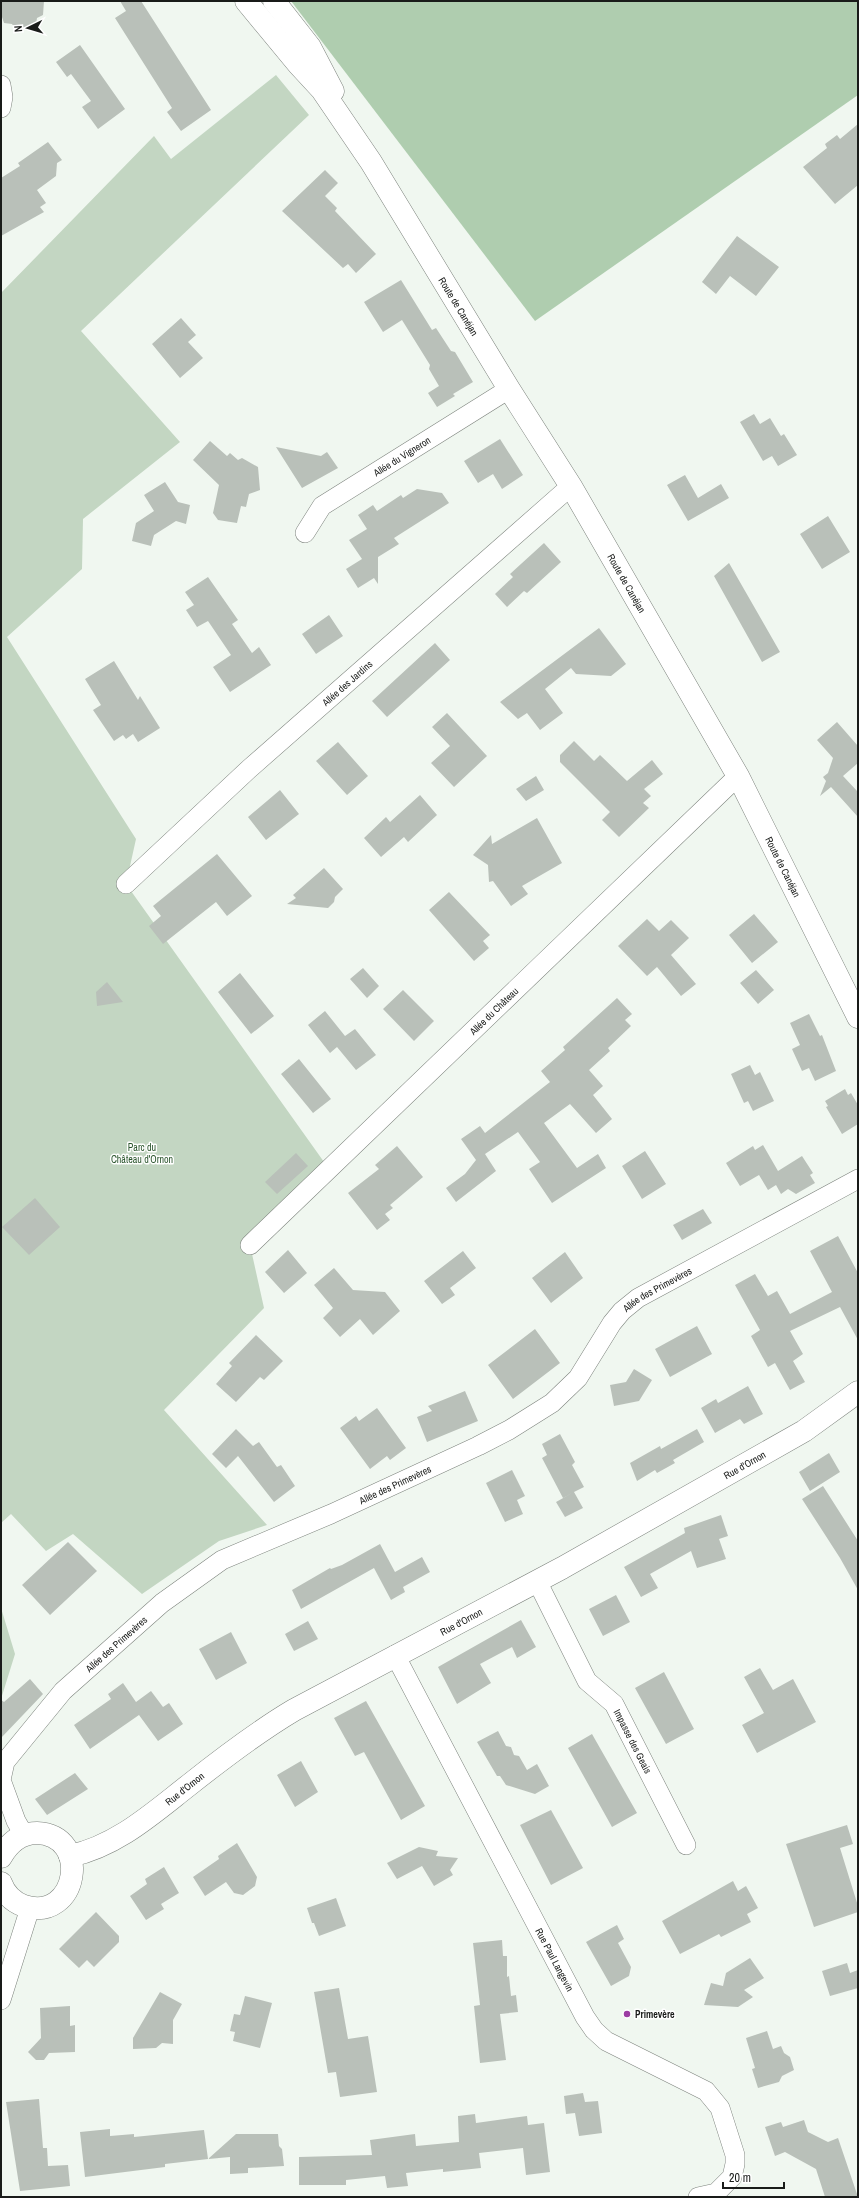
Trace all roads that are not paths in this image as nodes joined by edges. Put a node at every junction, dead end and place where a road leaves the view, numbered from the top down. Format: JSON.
{"nodes":[{"id":1,"x":246,"y":1,"type":"edge"},
{"id":2,"x":274,"y":1,"type":"edge"},
{"id":3,"x":1,"y":85,"type":"edge"},
{"id":4,"x":1,"y":108,"type":"edge"},
{"id":5,"x":371,"y":162,"type":"junction"},
{"id":6,"x":509,"y":389,"type":"junction"},
{"id":7,"x":572,"y":488,"type":"junction"},
{"id":8,"x":305,"y":533,"type":"dead end"},
{"id":9,"x":738,"y":776,"type":"junction"},
{"id":10,"x":126,"y":884,"type":"dead end"},
{"id":11,"x":858,"y":1017,"type":"edge"},
{"id":12,"x":858,"y":1179,"type":"edge"},
{"id":13,"x":250,"y":1245,"type":"dead end"},
{"id":14,"x":858,"y":1392,"type":"edge"},
{"id":15,"x":537,"y":1581,"type":"junction"},
{"id":16,"x":395,"y":1655,"type":"junction"},
{"id":17,"x":3,"y":1761,"type":"edge"},
{"id":18,"x":24,"y":1835,"type":"junction"},
{"id":19,"x":686,"y":1844,"type":"dead end"},
{"id":20,"x":1,"y":1856,"type":"edge"},
{"id":21,"x":70,"y":1856,"type":"junction"},
{"id":22,"x":1,"y":1883,"type":"edge"},
{"id":23,"x":30,"y":1908,"type":"junction"},
{"id":24,"x":1,"y":2000,"type":"edge"},
{"id":25,"x":698,"y":2197,"type":"edge"}],
"edges":[{"from":1,"to":5,"type":"street","name":"Route de Canéjan"},
{"from":2,"to":5,"type":"street","name":"Route de Canéjan"},
{"from":3,"to":4,"type":"street"},
{"from":5,"to":6,"type":"street","name":"Route de Canéjan"},
{"from":6,"to":7,"type":"street","name":"Route de Canéjan"},
{"from":6,"to":8,"type":"street","name":"Allée du Vigneron"},
{"from":7,"to":9,"type":"street","name":"Route de Canéjan"},
{"from":7,"to":10,"type":"street","name":"Allée des Jardins"},
{"from":9,"to":11,"type":"street","name":"Route de Canéjan"},
{"from":9,"to":13,"type":"street","name":"Allée du Château"},
{"from":12,"to":17,"type":"street","name":"Allée des Primevères"},
{"from":14,"to":15,"type":"street","name":"Rue d'Ornon"},
{"from":15,"to":16,"type":"street","name":"Rue d'Ornon"},
{"from":15,"to":19,"type":"street","name":"Impasse des Geais"},
{"from":16,"to":21,"type":"street","name":"Rue d'Ornon"},
{"from":16,"to":25,"type":"street","name":"Rue Paul Langevin"},
{"from":17,"to":18,"type":"street","name":"Allée des Primevères"},
{"from":18,"to":20,"type":"street"},
{"from":18,"to":21,"type":"street"},
{"from":21,"to":23,"type":"street"},
{"from":22,"to":23,"type":"street"},
{"from":23,"to":24,"type":"street"}]}
